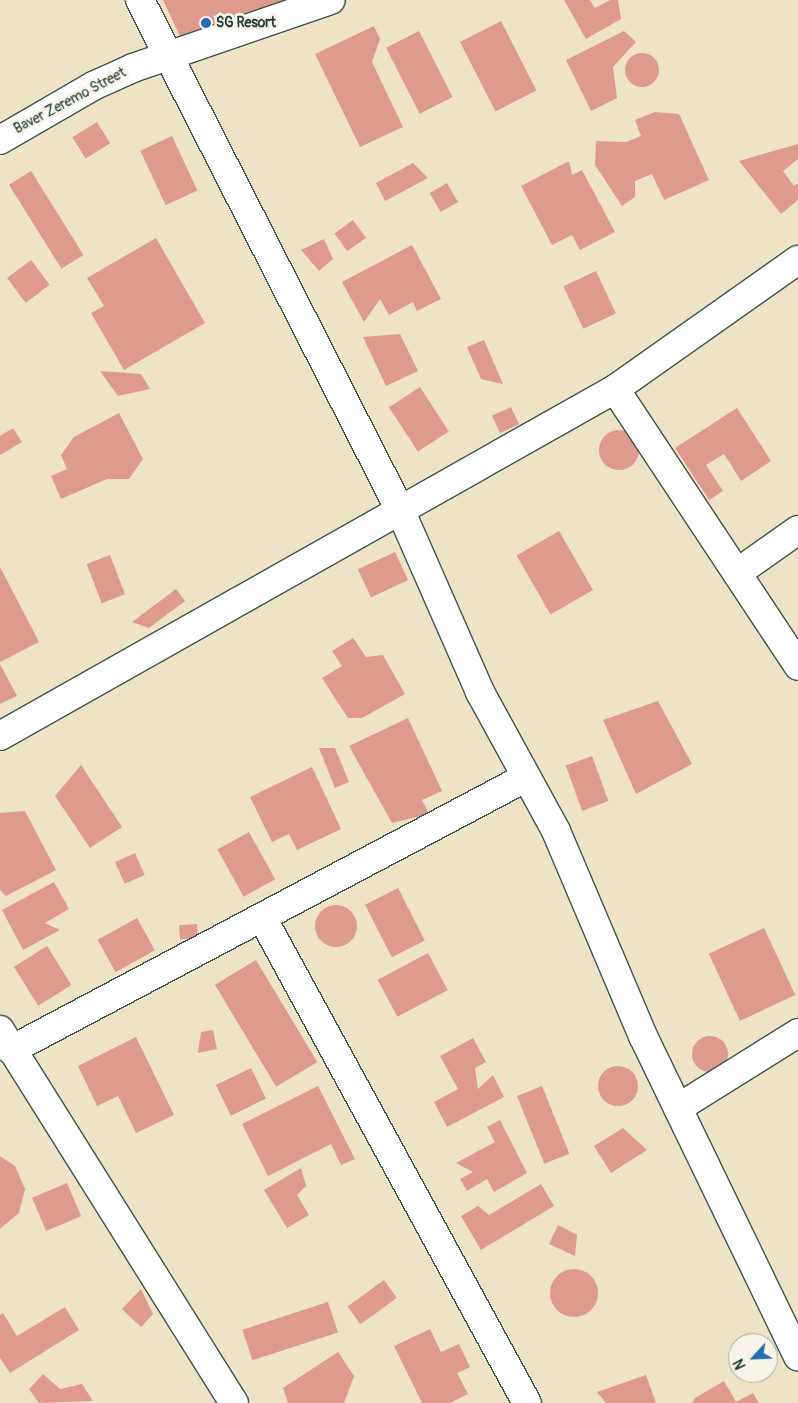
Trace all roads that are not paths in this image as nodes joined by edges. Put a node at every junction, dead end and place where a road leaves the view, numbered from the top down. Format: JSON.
{"nodes":[{"id":1,"x":140,"y":0,"type":"edge"},
{"id":2,"x":331,"y":0,"type":"edge"},
{"id":3,"x":169,"y":54,"type":"junction"},
{"id":4,"x":0,"y":140,"type":"edge"},
{"id":5,"x":798,"y":260,"type":"edge"},
{"id":6,"x":615,"y":389,"type":"junction"},
{"id":7,"x":401,"y":512,"type":"junction"},
{"id":8,"x":798,"y":530,"type":"edge"},
{"id":9,"x":736,"y":573,"type":"junction"},
{"id":10,"x":798,"y":666,"type":"edge"},
{"id":11,"x":0,"y":736,"type":"edge"},
{"id":12,"x":525,"y":778,"type":"junction"},
{"id":13,"x":263,"y":919,"type":"junction"},
{"id":14,"x":798,"y":1033,"type":"edge"},
{"id":15,"x":6,"y":1040,"type":"edge"},
{"id":16,"x":678,"y":1108,"type":"junction"},
{"id":17,"x":798,"y":1357,"type":"edge"},
{"id":18,"x":234,"y":1403,"type":"edge"},
{"id":19,"x":528,"y":1403,"type":"edge"}],
"edges":[{"from":1,"to":3,"type":"street"},
{"from":2,"to":3,"type":"street","name":"Baver Zeremo Street"},
{"from":3,"to":4,"type":"street","name":"Baver Zeremo Street"},
{"from":3,"to":7,"type":"street"},
{"from":5,"to":6,"type":"street"},
{"from":6,"to":7,"type":"street"},
{"from":6,"to":9,"type":"street"},
{"from":7,"to":11,"type":"street"},
{"from":7,"to":12,"type":"street"},
{"from":8,"to":9,"type":"street"},
{"from":9,"to":10,"type":"street"},
{"from":12,"to":13,"type":"street"},
{"from":12,"to":16,"type":"street"},
{"from":13,"to":15,"type":"street"},
{"from":13,"to":19,"type":"street"},
{"from":14,"to":16,"type":"street"},
{"from":15,"to":18,"type":"street"},
{"from":16,"to":17,"type":"street"}]}
